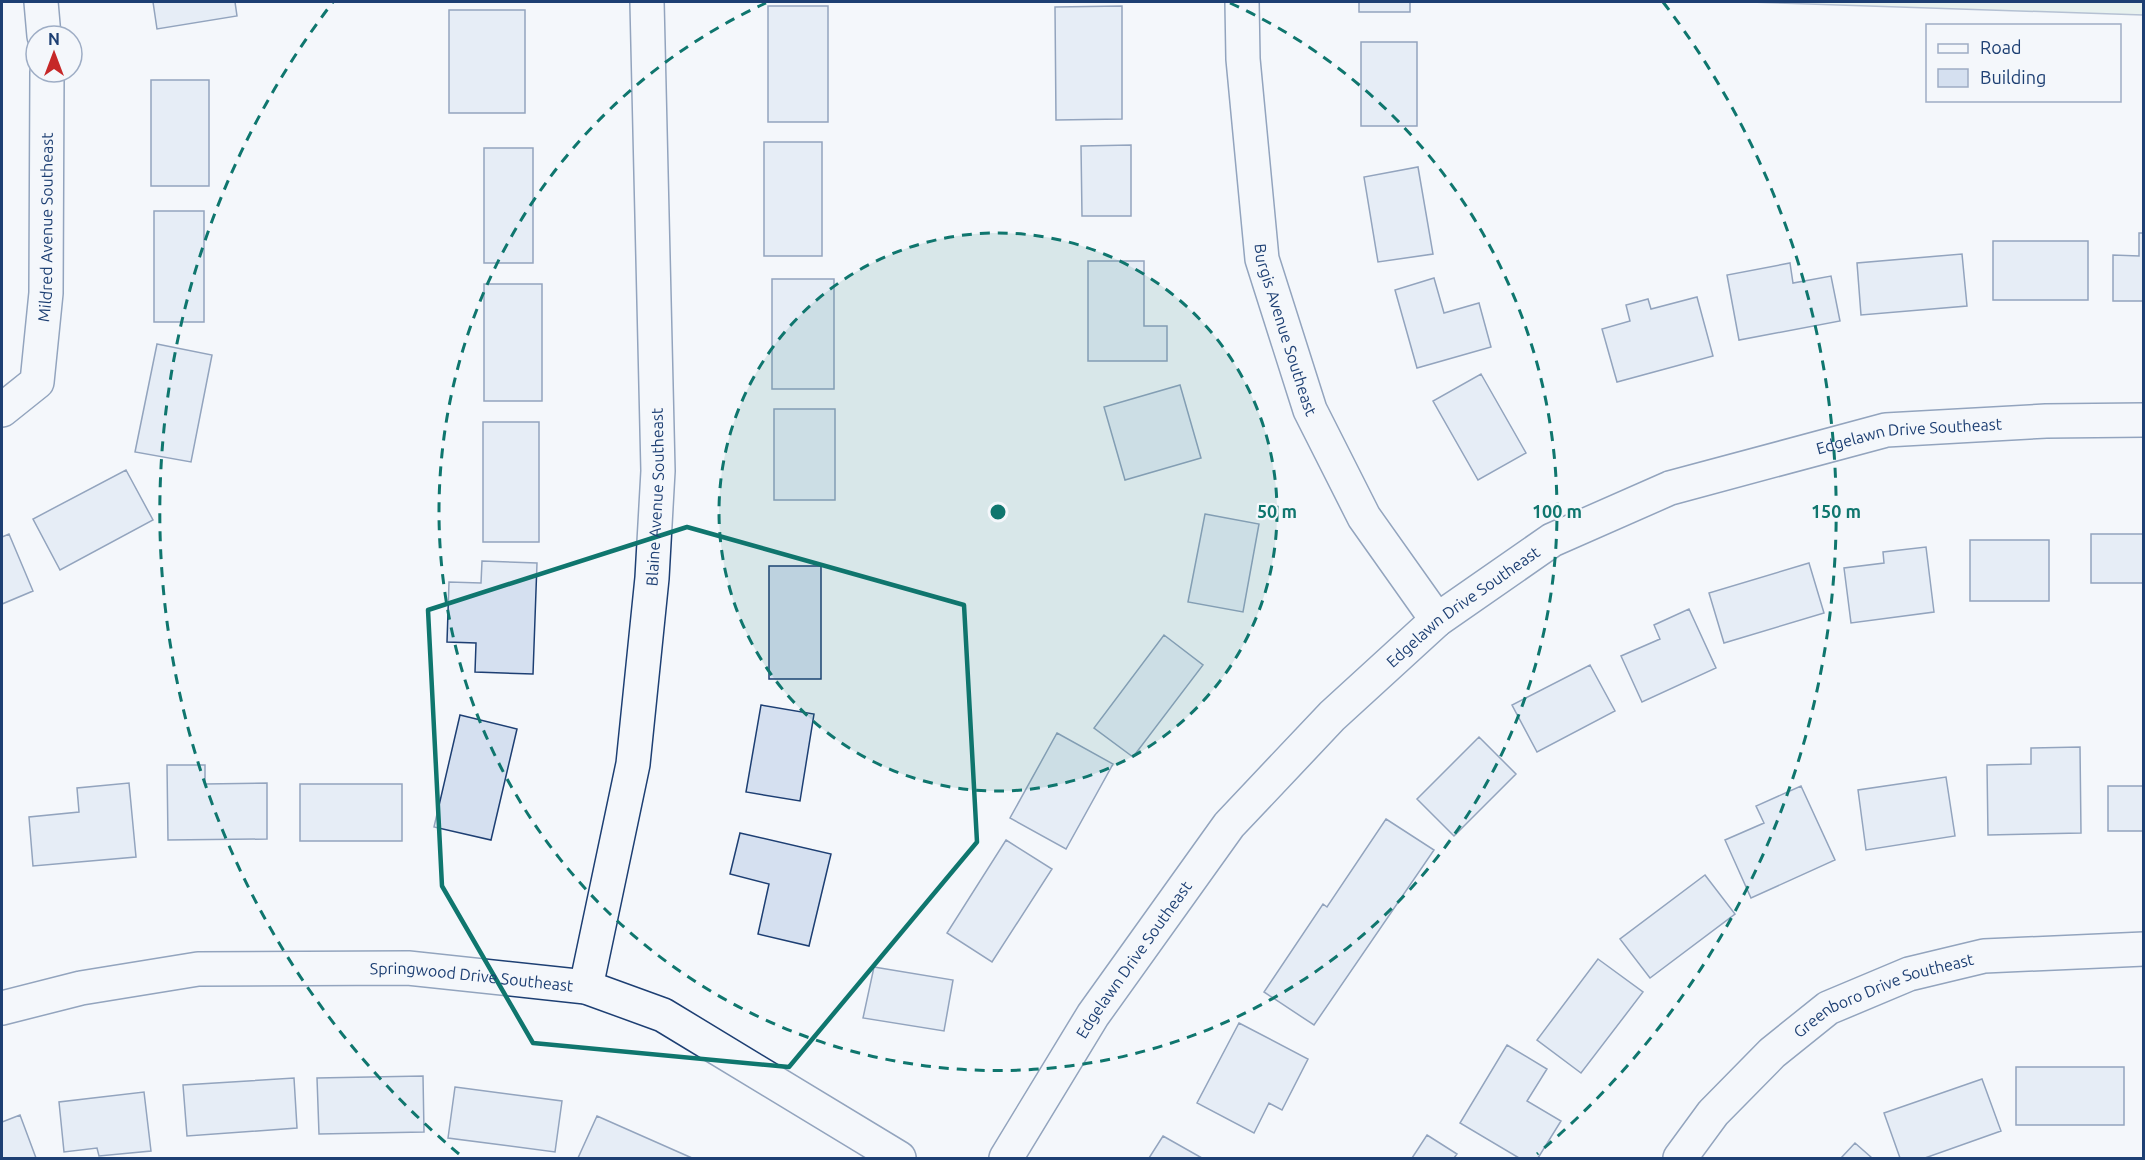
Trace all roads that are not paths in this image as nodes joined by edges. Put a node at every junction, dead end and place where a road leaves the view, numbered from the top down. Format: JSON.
{"nodes":[{"id":1,"x":41,"y":2,"type":"edge"},
{"id":2,"x":647,"y":2,"type":"edge"},
{"id":3,"x":1242,"y":2,"type":"edge"},
{"id":4,"x":43,"y":24,"type":"edge"},
{"id":5,"x":47,"y":84,"type":"edge"},
{"id":6,"x":2,"y":410,"type":"edge"},
{"id":7,"x":2144,"y":420,"type":"edge"},
{"id":8,"x":1437,"y":620,"type":"junction"},
{"id":9,"x":2144,"y":949,"type":"edge"},
{"id":10,"x":586,"y":987,"type":"junction"},
{"id":11,"x":2,"y":1008,"type":"edge"},
{"id":12,"x":899,"y":1158,"type":"edge"},
{"id":13,"x":1006,"y":1158,"type":"edge"},
{"id":14,"x":1680,"y":1158,"type":"edge"}],
"edges":[{"from":1,"to":4,"type":"street"},
{"from":2,"to":10,"type":"street","name":"Blaine Avenue Southeast"},
{"from":3,"to":8,"type":"street","name":"Burgis Avenue Southeast"},
{"from":5,"to":6,"type":"street","name":"Mildred Avenue Southeast"},
{"from":7,"to":8,"type":"street","name":"Edgelawn Drive Southeast"},
{"from":8,"to":13,"type":"street","name":"Edgelawn Drive Southeast"},
{"from":9,"to":14,"type":"street","name":"Greenboro Drive Southeast"},
{"from":10,"to":11,"type":"street","name":"Springwood Drive Southeast"},
{"from":10,"to":12,"type":"street","name":"Springwood Drive Southeast"}]}
